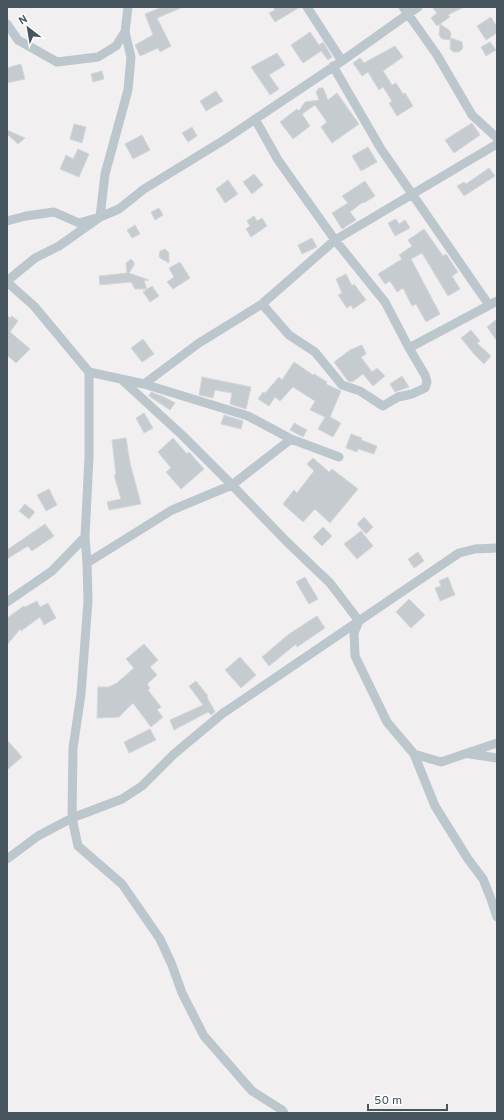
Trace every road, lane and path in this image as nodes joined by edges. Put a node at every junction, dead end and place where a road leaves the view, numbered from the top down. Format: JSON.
{"nodes":[{"id":1,"x":128,"y":7,"type":"edge"},
{"id":2,"x":307,"y":7,"type":"edge"},
{"id":3,"x":418,"y":7,"type":"edge"},
{"id":4,"x":405,"y":11,"type":"edge"},
{"id":5,"x":7,"y":24,"type":"edge"},
{"id":6,"x":126,"y":32,"type":"junction"},
{"id":7,"x":342,"y":61,"type":"junction"},
{"id":8,"x":333,"y":66,"type":"junction"},
{"id":9,"x":255,"y":120,"type":"junction"},
{"id":10,"x":497,"y":138,"type":"edge"},
{"id":11,"x":497,"y":144,"type":"edge"},
{"id":12,"x":412,"y":194,"type":"junction"},
{"id":13,"x":100,"y":217,"type":"junction"},
{"id":14,"x":7,"y":221,"type":"edge"},
{"id":15,"x":335,"y":240,"type":"junction"},
{"id":16,"x":7,"y":281,"type":"edge"},
{"id":17,"x":493,"y":303,"type":"edge"},
{"id":18,"x":262,"y":304,"type":"junction"},
{"id":19,"x":409,"y":348,"type":"junction"},
{"id":20,"x":89,"y":372,"type":"junction"},
{"id":21,"x":121,"y":379,"type":"junction"},
{"id":22,"x":144,"y":384,"type":"junction"},
{"id":23,"x":291,"y":439,"type":"junction"},
{"id":24,"x":339,"y":458,"type":"dead end"},
{"id":25,"x":232,"y":485,"type":"junction"},
{"id":26,"x":85,"y":537,"type":"junction"},
{"id":27,"x":497,"y":548,"type":"edge"},
{"id":28,"x":88,"y":562,"type":"junction"},
{"id":29,"x":7,"y":602,"type":"edge"},
{"id":30,"x":359,"y":621,"type":"junction"},
{"id":31,"x":497,"y":743,"type":"edge"},
{"id":32,"x":414,"y":754,"type":"junction"},
{"id":33,"x":464,"y":754,"type":"junction"},
{"id":34,"x":497,"y":758,"type":"edge"},
{"id":35,"x":72,"y":818,"type":"junction"},
{"id":36,"x":7,"y":859,"type":"edge"},
{"id":37,"x":497,"y":917,"type":"edge"},
{"id":38,"x":284,"y":1113,"type":"edge"}],
"edges":[{"from":1,"to":6,"type":"street"},
{"from":2,"to":7,"type":"street"},
{"from":3,"to":4,"type":"street"},
{"from":4,"to":7,"type":"street"},
{"from":4,"to":10,"type":"street"},
{"from":5,"to":6,"type":"street"},
{"from":6,"to":13,"type":"street"},
{"from":7,"to":8,"type":"street"},
{"from":8,"to":9,"type":"street"},
{"from":8,"to":12,"type":"street"},
{"from":9,"to":13,"type":"street"},
{"from":9,"to":15,"type":"street"},
{"from":11,"to":12,"type":"street"},
{"from":12,"to":15,"type":"street"},
{"from":12,"to":17,"type":"street"},
{"from":13,"to":14,"type":"street"},
{"from":13,"to":16,"type":"street"},
{"from":15,"to":18,"type":"street"},
{"from":15,"to":19,"type":"street"},
{"from":16,"to":20,"type":"street"},
{"from":17,"to":19,"type":"street"},
{"from":18,"to":19,"type":"street"},
{"from":18,"to":22,"type":"street"},
{"from":20,"to":21,"type":"street"},
{"from":20,"to":26,"type":"street"},
{"from":21,"to":22,"type":"street"},
{"from":21,"to":25,"type":"street"},
{"from":22,"to":23,"type":"street"},
{"from":23,"to":24,"type":"street"},
{"from":23,"to":25,"type":"street"},
{"from":25,"to":28,"type":"street"},
{"from":25,"to":30,"type":"street"},
{"from":26,"to":28,"type":"street"},
{"from":26,"to":29,"type":"street"},
{"from":27,"to":30,"type":"street"},
{"from":28,"to":35,"type":"street"},
{"from":30,"to":32,"type":"street"},
{"from":30,"to":35,"type":"street"},
{"from":31,"to":33,"type":"street"},
{"from":32,"to":33,"type":"street"},
{"from":32,"to":37,"type":"street"},
{"from":33,"to":34,"type":"street"},
{"from":35,"to":36,"type":"street"},
{"from":35,"to":38,"type":"street"}]}
